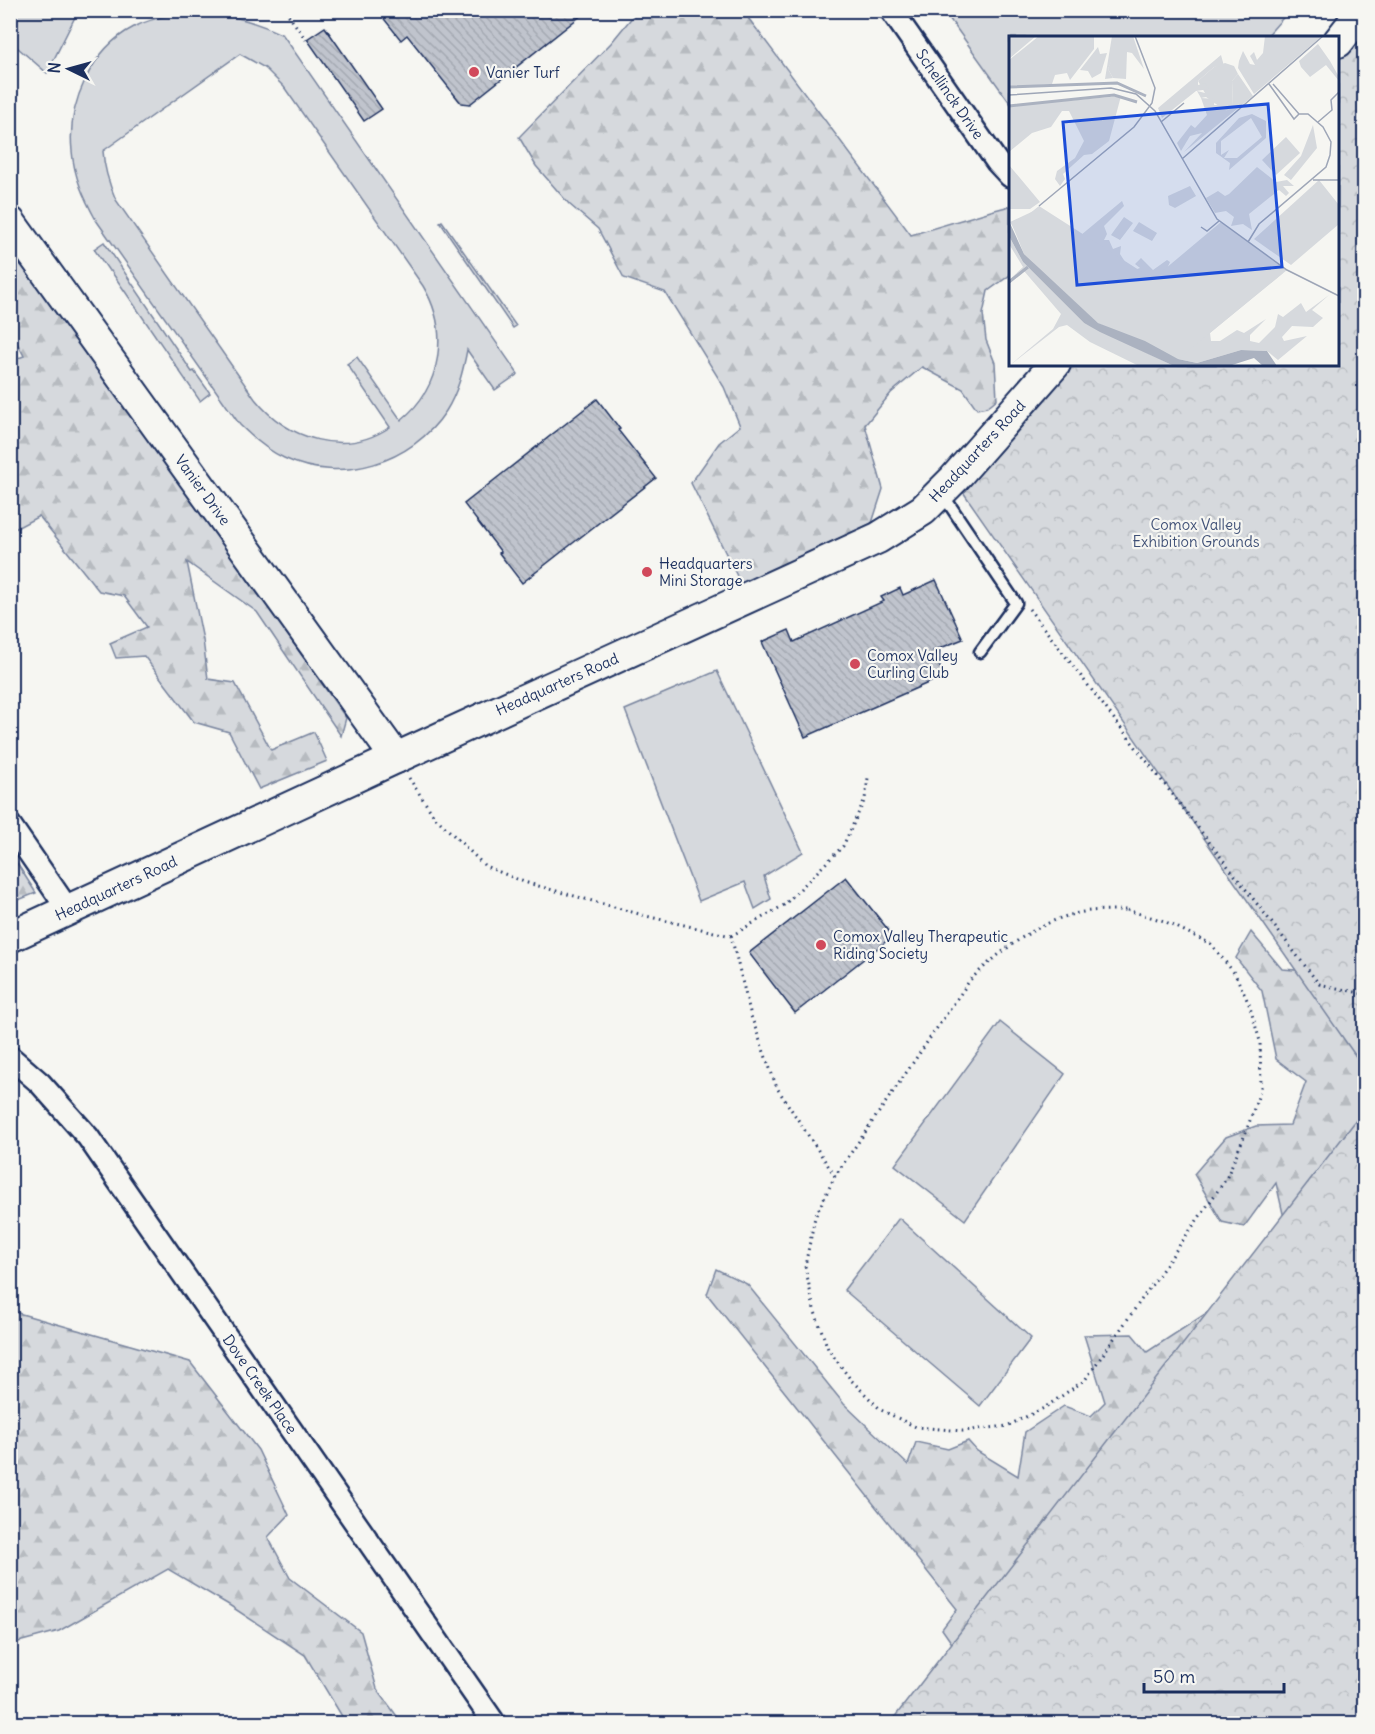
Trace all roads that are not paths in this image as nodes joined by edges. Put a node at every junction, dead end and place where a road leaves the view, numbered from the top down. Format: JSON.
{"nodes":[{"id":1,"x":891,"y":10,"type":"edge"},
{"id":2,"x":1363,"y":10,"type":"edge"},
{"id":3,"x":1339,"y":41,"type":"edge"},
{"id":4,"x":1009,"y":174,"type":"edge"},
{"id":5,"x":10,"y":222,"type":"edge"},
{"id":6,"x":1053,"y":366,"type":"edge"},
{"id":7,"x":941,"y":492,"type":"junction"},
{"id":8,"x":980,"y":652,"type":"dead end"},
{"id":9,"x":396,"y":758,"type":"junction"},
{"id":10,"x":10,"y":825,"type":"edge"},
{"id":11,"x":69,"y":911,"type":"junction"},
{"id":12,"x":10,"y":937,"type":"edge"},
{"id":13,"x":10,"y":1057,"type":"edge"},
{"id":14,"x":495,"y":1724,"type":"edge"}],
"edges":[{"from":1,"to":4,"type":"street","name":"Schellinck Drive"},
{"from":2,"to":3,"type":"main road"},
{"from":5,"to":9,"type":"main road","name":"Vanier Drive"},
{"from":6,"to":7,"type":"main road","name":"Headquarters Road"},
{"from":7,"to":8,"type":"lane"},
{"from":7,"to":9,"type":"main road","name":"Headquarters Road"},
{"from":9,"to":11,"type":"main road","name":"Headquarters Road"},
{"from":10,"to":11,"type":"street"},
{"from":11,"to":12,"type":"main road","name":"Headquarters Road"},
{"from":13,"to":14,"type":"street","name":"Dove Creek Place"}]}
